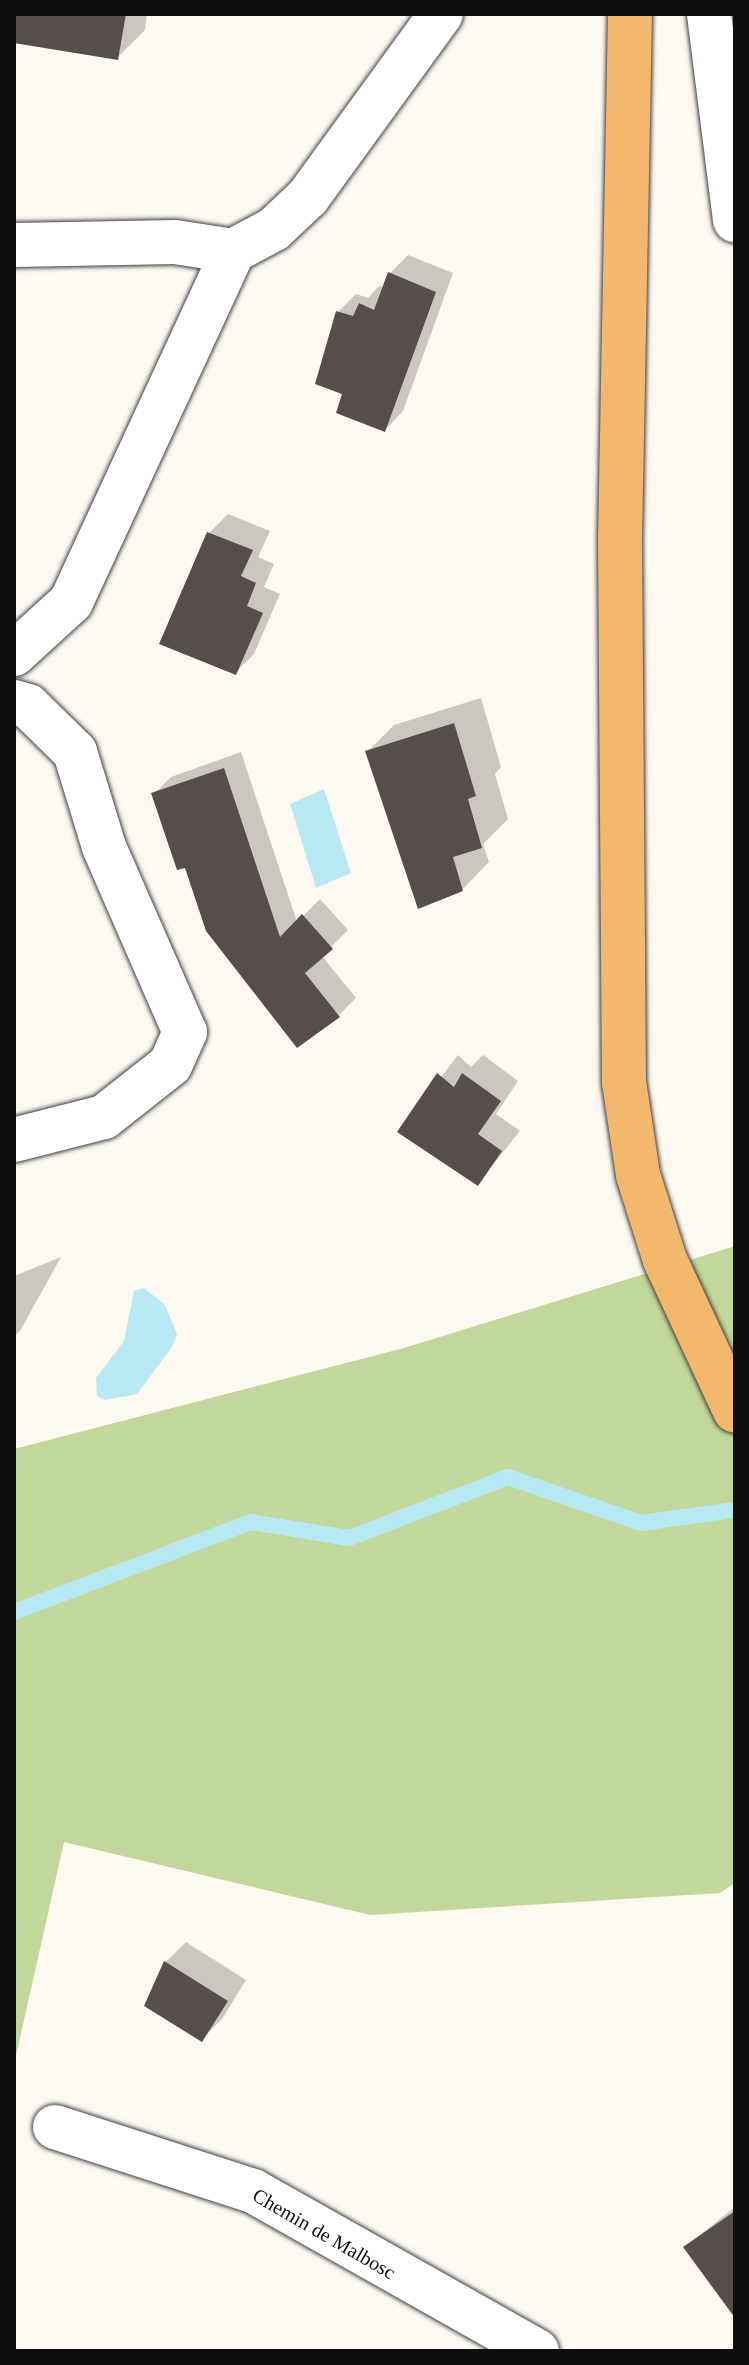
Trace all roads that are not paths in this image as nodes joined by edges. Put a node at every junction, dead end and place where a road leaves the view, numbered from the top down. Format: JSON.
{"nodes":[{"id":1,"x":441,"y":14,"type":"edge"},
{"id":2,"x":630,"y":14,"type":"edge"},
{"id":3,"x":709,"y":14,"type":"edge"},
{"id":4,"x":735,"y":220,"type":"edge"},
{"id":5,"x":14,"y":245,"type":"edge"},
{"id":6,"x":233,"y":251,"type":"junction"},
{"id":7,"x":14,"y":654,"type":"edge"},
{"id":8,"x":14,"y":702,"type":"edge"},
{"id":9,"x":14,"y":1140,"type":"edge"},
{"id":10,"x":735,"y":1411,"type":"edge"},
{"id":11,"x":55,"y":2127,"type":"dead end"},
{"id":12,"x":537,"y":2351,"type":"edge"}],
"edges":[{"from":1,"to":6,"type":"street"},
{"from":2,"to":10,"type":"main road"},
{"from":3,"to":4,"type":"street"},
{"from":5,"to":6,"type":"street"},
{"from":6,"to":7,"type":"street"},
{"from":8,"to":9,"type":"street"},
{"from":11,"to":12,"type":"street","name":"Chemin de Malbosc"}]}
